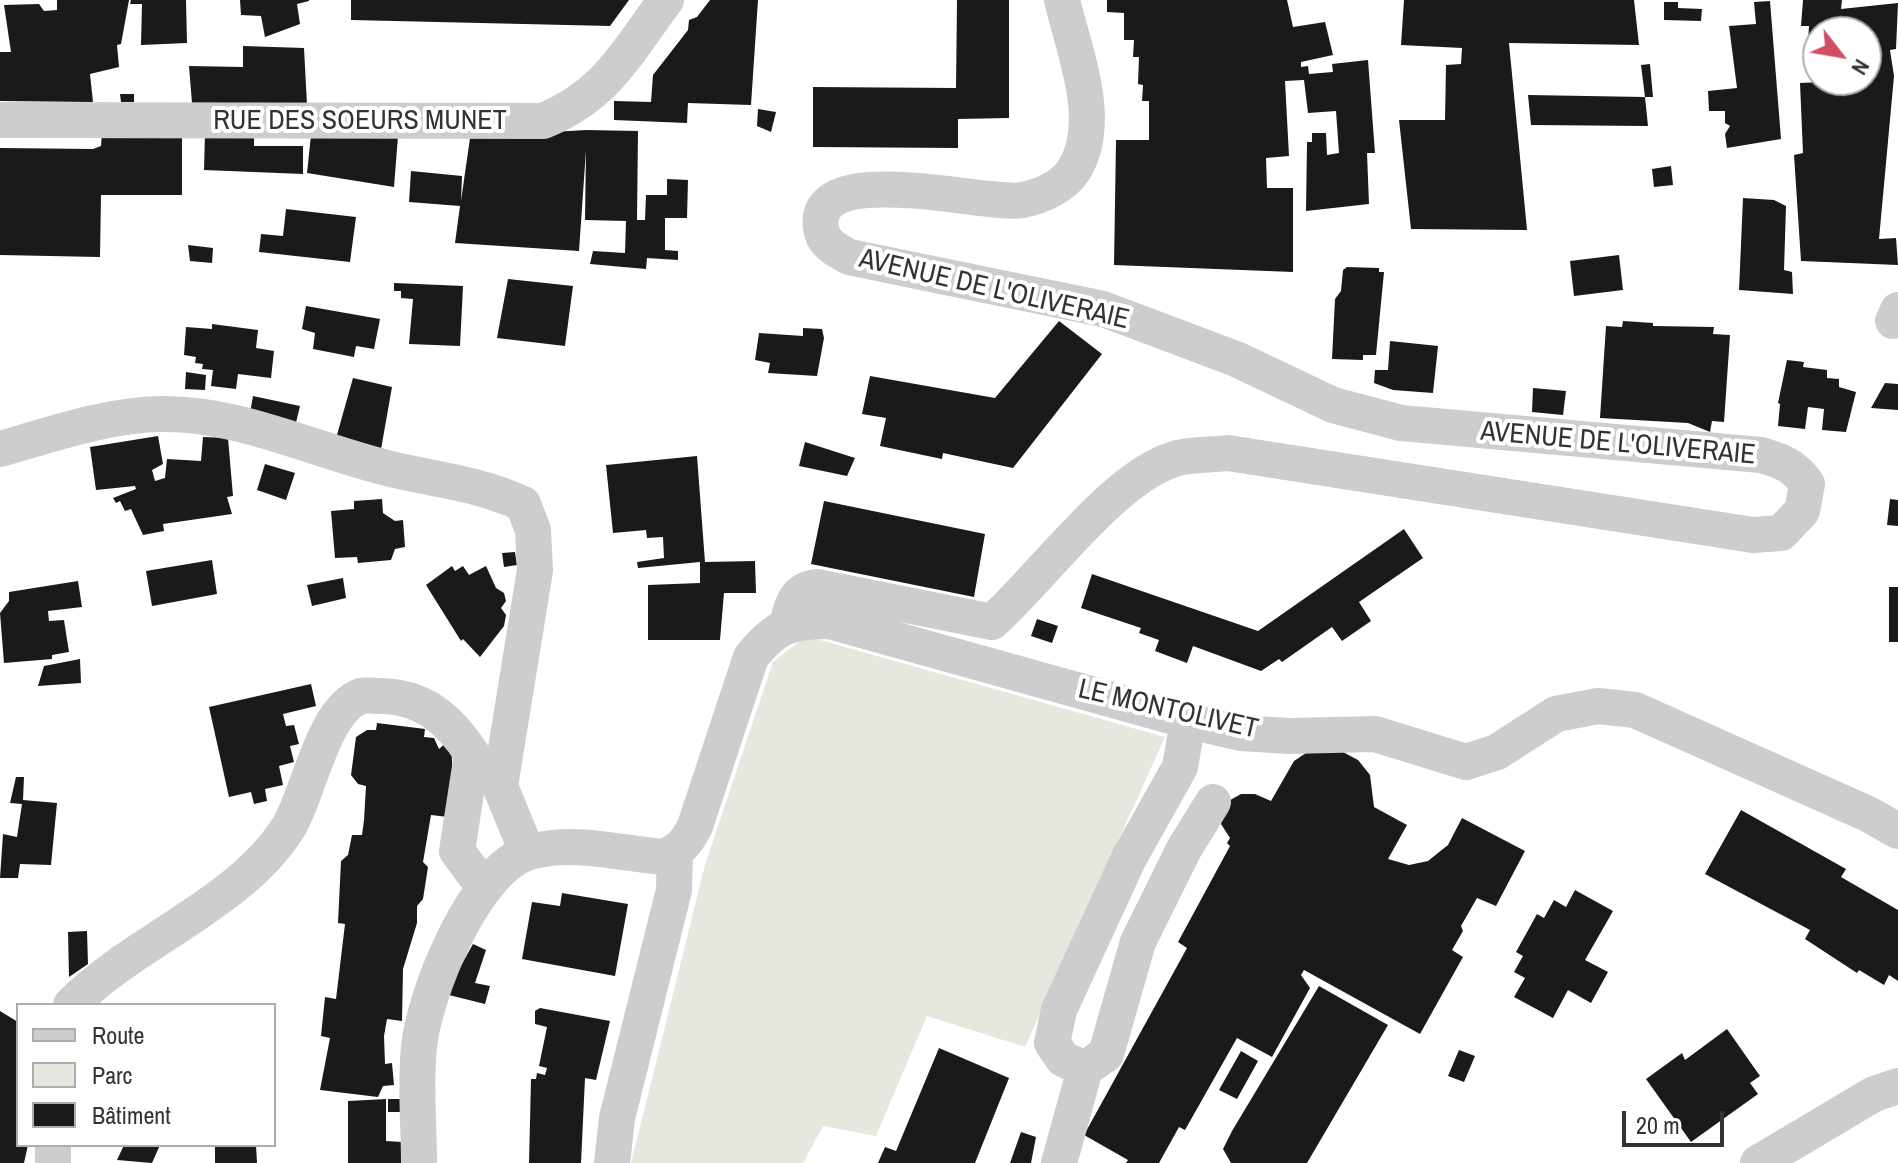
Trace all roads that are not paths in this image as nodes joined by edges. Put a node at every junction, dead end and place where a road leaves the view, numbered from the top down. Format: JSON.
{"nodes":[{"id":1,"x":666,"y":0,"type":"edge"},
{"id":2,"x":1062,"y":0,"type":"edge"},
{"id":3,"x":0,"y":120,"type":"edge"},
{"id":4,"x":0,"y":449,"type":"edge"},
{"id":5,"x":787,"y":623,"type":"junction"},
{"id":6,"x":1188,"y":721,"type":"junction"},
{"id":7,"x":1213,"y":802,"type":"dead end"},
{"id":8,"x":1898,"y":831,"type":"edge"},
{"id":9,"x":527,"y":852,"type":"junction"},
{"id":10,"x":675,"y":853,"type":"junction"},
{"id":11,"x":483,"y":886,"type":"junction"},
{"id":12,"x":74,"y":1003,"type":"edge"},
{"id":13,"x":1085,"y":1069,"type":"junction"},
{"id":14,"x":1898,"y":1086,"type":"edge"},
{"id":15,"x":419,"y":1163,"type":"edge"},
{"id":16,"x":612,"y":1163,"type":"edge"},
{"id":17,"x":1059,"y":1163,"type":"edge"},
{"id":18,"x":1758,"y":1163,"type":"edge"}],
"edges":[{"from":1,"to":3,"type":"street","name":"RUE DES SOEURS MUNET"},
{"from":2,"to":5,"type":"street","name":"AVENUE DE L'OLIVERAIE"},
{"from":4,"to":9,"type":"street"},
{"from":5,"to":6,"type":"street","name":"LE MONTOLIVET"},
{"from":5,"to":10,"type":"street"},
{"from":6,"to":8,"type":"street","name":"LE MONTOLIVET"},
{"from":6,"to":13,"type":"street"},
{"from":7,"to":13,"type":"street"},
{"from":9,"to":10,"type":"street"},
{"from":9,"to":11,"type":"street"},
{"from":10,"to":16,"type":"street"},
{"from":11,"to":12,"type":"street"},
{"from":11,"to":15,"type":"street"},
{"from":13,"to":17,"type":"street"},
{"from":14,"to":18,"type":"street"}]}
